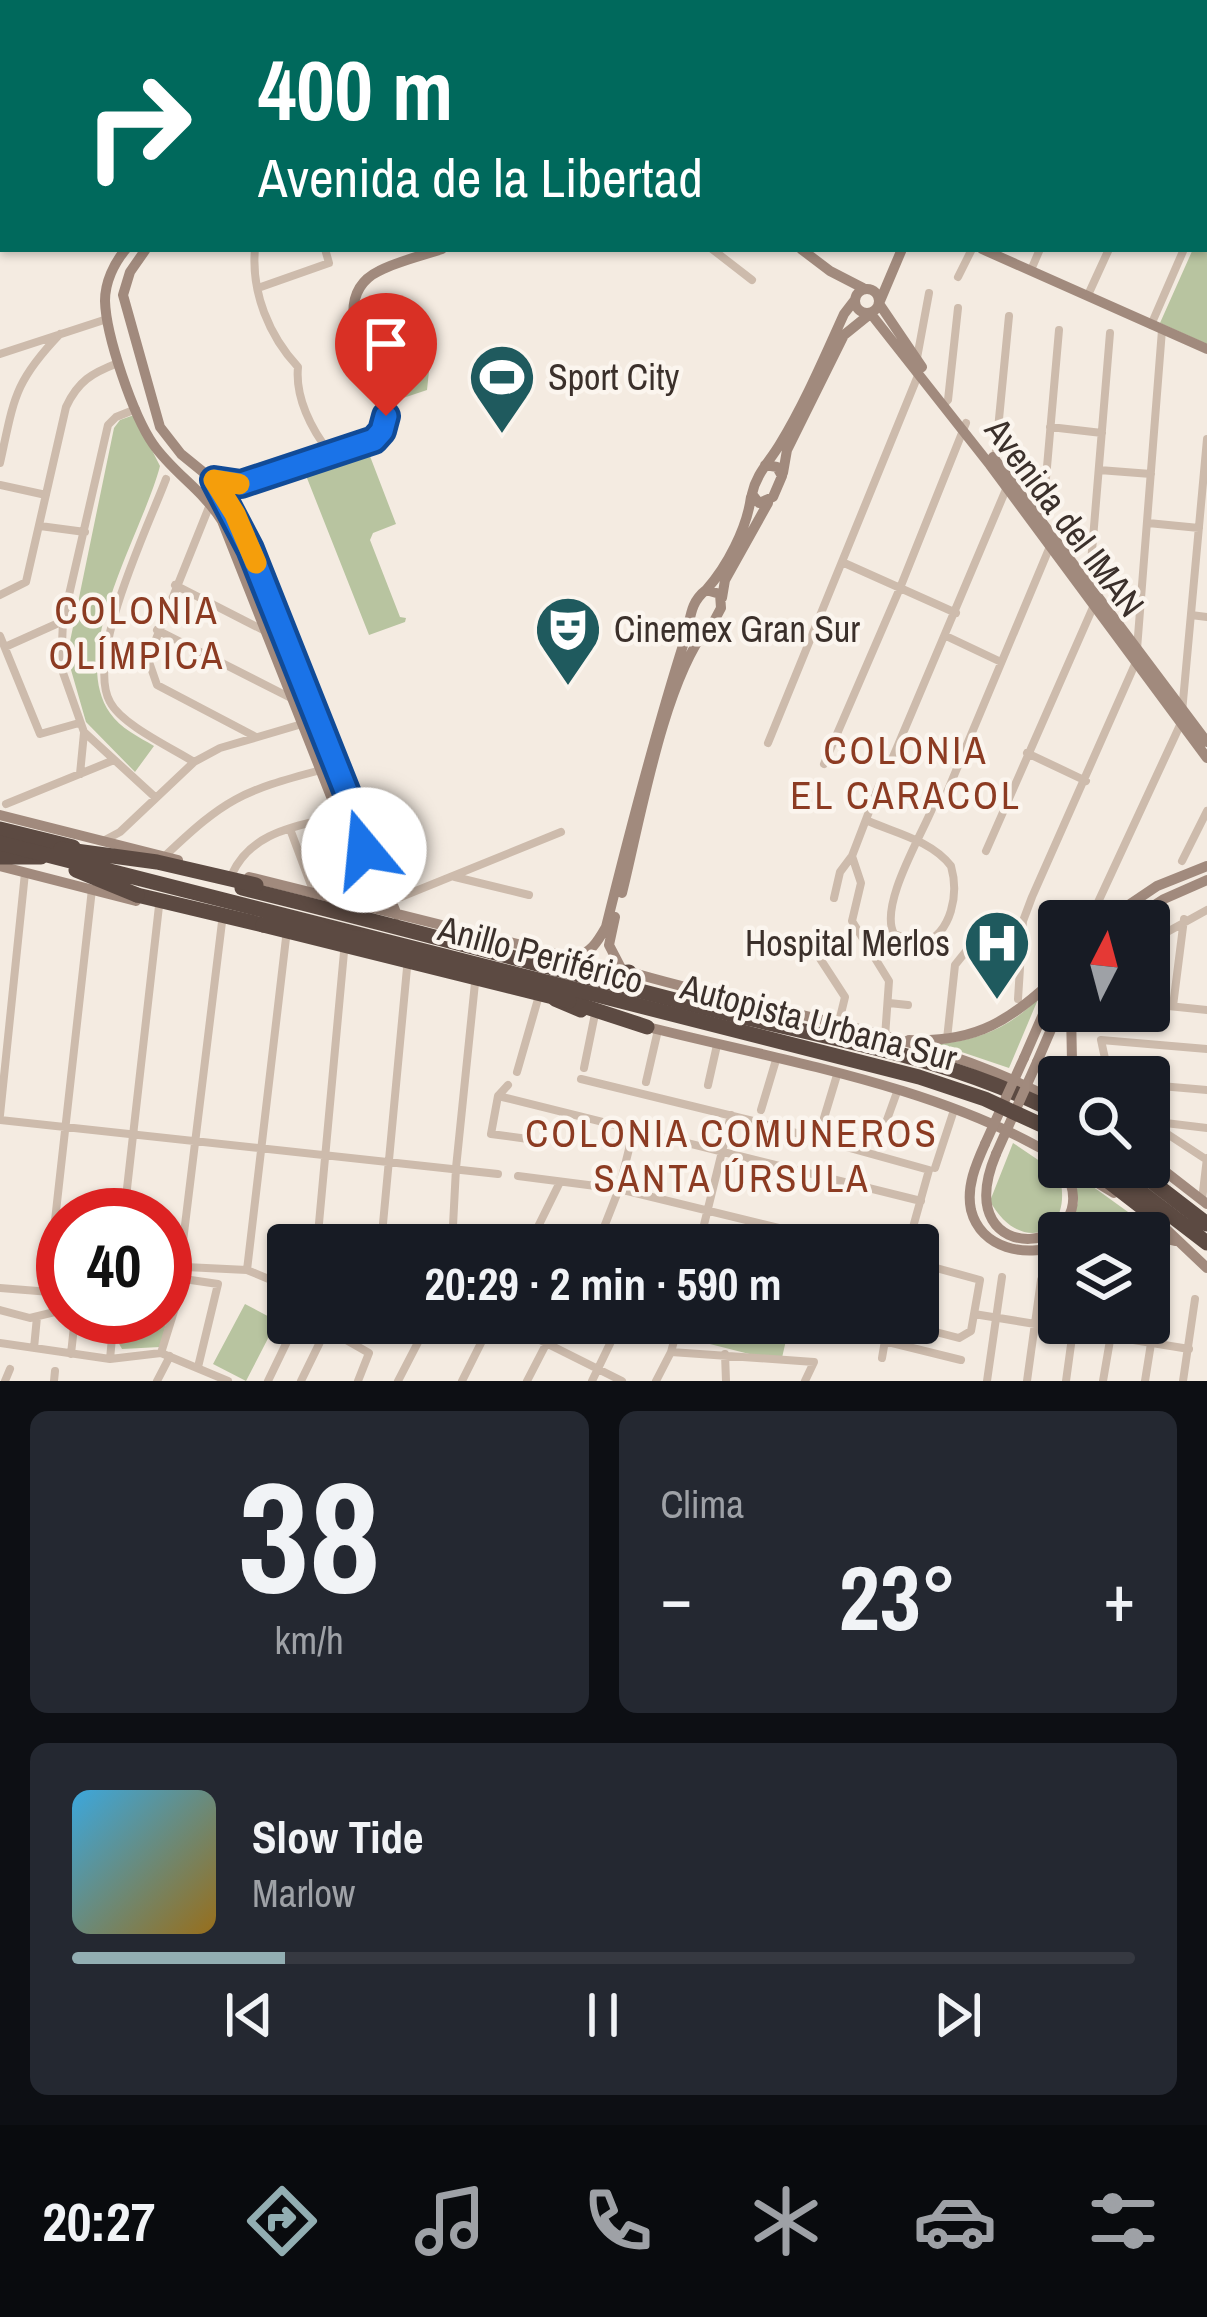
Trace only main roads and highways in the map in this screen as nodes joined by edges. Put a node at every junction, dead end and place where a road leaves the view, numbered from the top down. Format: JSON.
{"nodes":[{"id":1,"x":124,"y":252,"type":"edge"},
{"id":2,"x":144,"y":252,"type":"edge"},
{"id":3,"x":433,"y":252,"type":"edge"},
{"id":4,"x":805,"y":252,"type":"edge"},
{"id":5,"x":901,"y":252,"type":"edge"},
{"id":6,"x":988,"y":252,"type":"edge"},
{"id":7,"x":891,"y":274,"type":"junction"},
{"id":8,"x":106,"y":293,"type":"junction"},
{"id":9,"x":859,"y":294,"type":"junction"},
{"id":10,"x":123,"y":295,"type":"junction"},
{"id":11,"x":875,"y":309,"type":"junction"},
{"id":12,"x":127,"y":318,"type":"junction"},
{"id":13,"x":108,"y":319,"type":"junction"},
{"id":14,"x":1207,"y":349,"type":"edge"},
{"id":15,"x":946,"y":403,"type":"junction"},
{"id":16,"x":141,"y":418,"type":"junction"},
{"id":17,"x":157,"y":418,"type":"junction"},
{"id":18,"x":765,"y":466,"type":"junction"},
{"id":19,"x":181,"y":474,"type":"junction"},
{"id":20,"x":782,"y":476,"type":"junction"},
{"id":21,"x":214,"y":480,"type":"junction"},
{"id":22,"x":752,"y":494,"type":"junction"},
{"id":23,"x":768,"y":502,"type":"junction"},
{"id":24,"x":706,"y":590,"type":"junction"},
{"id":25,"x":722,"y":598,"type":"junction"},
{"id":26,"x":690,"y":622,"type":"junction"},
{"id":27,"x":707,"y":628,"type":"junction"},
{"id":28,"x":1182,"y":716,"type":"junction"},
{"id":29,"x":1207,"y":742,"type":"edge"},
{"id":30,"x":1207,"y":758,"type":"edge"},
{"id":31,"x":643,"y":795,"type":"junction"},
{"id":32,"x":3,"y":809,"type":"edge"},
{"id":33,"x":0,"y":839,"type":"edge"},
{"id":34,"x":31,"y":850,"type":"junction"},
{"id":35,"x":370,"y":851,"type":"junction"},
{"id":36,"x":0,"y":856,"type":"edge"},
{"id":37,"x":355,"y":857,"type":"junction"},
{"id":38,"x":0,"y":866,"type":"edge"},
{"id":39,"x":1207,"y":866,"type":"edge"},
{"id":40,"x":184,"y":874,"type":"junction"},
{"id":41,"x":1207,"y":880,"type":"edge"},
{"id":42,"x":263,"y":881,"type":"junction"},
{"id":43,"x":1156,"y":886,"type":"junction"},
{"id":44,"x":389,"y":896,"type":"junction"},
{"id":45,"x":362,"y":899,"type":"junction"},
{"id":46,"x":1164,"y":899,"type":"joint"},
{"id":47,"x":1136,"y":900,"type":"edge"},
{"id":48,"x":397,"y":915,"type":"junction"},
{"id":49,"x":603,"y":944,"type":"junction"},
{"id":50,"x":525,"y":951,"type":"junction"},
{"id":51,"x":445,"y":959,"type":"junction"},
{"id":52,"x":580,"y":965,"type":"junction"},
{"id":53,"x":626,"y":970,"type":"junction"},
{"id":54,"x":1038,"y":995,"type":"edge"},
{"id":55,"x":582,"y":1008,"type":"junction"},
{"id":56,"x":716,"y":1011,"type":"junction"},
{"id":57,"x":653,"y":1028,"type":"junction"},
{"id":58,"x":1040,"y":1032,"type":"edge"},
{"id":59,"x":1047,"y":1032,"type":"edge"},
{"id":60,"x":890,"y":1038,"type":"junction"},
{"id":61,"x":1031,"y":1060,"type":"junction"},
{"id":62,"x":1038,"y":1111,"type":"edge"},
{"id":63,"x":1038,"y":1116,"type":"edge"},
{"id":64,"x":1038,"y":1118,"type":"edge"},
{"id":65,"x":1038,"y":1122,"type":"edge"},
{"id":66,"x":1038,"y":1124,"type":"edge"},
{"id":67,"x":1170,"y":1180,"type":"edge"},
{"id":68,"x":1071,"y":1188,"type":"edge"},
{"id":69,"x":1104,"y":1188,"type":"edge"},
{"id":70,"x":1117,"y":1188,"type":"edge"},
{"id":71,"x":1137,"y":1188,"type":"edge"},
{"id":72,"x":1144,"y":1188,"type":"edge"},
{"id":73,"x":1168,"y":1188,"type":"edge"},
{"id":74,"x":1206,"y":1211,"type":"edge"},
{"id":75,"x":1146,"y":1212,"type":"edge"},
{"id":76,"x":1148,"y":1212,"type":"edge"},
{"id":77,"x":1170,"y":1231,"type":"edge"},
{"id":78,"x":1207,"y":1239,"type":"edge"},
{"id":79,"x":1170,"y":1240,"type":"edge"},
{"id":80,"x":1181,"y":1242,"type":"junction"},
{"id":81,"x":1038,"y":1251,"type":"edge"},
{"id":82,"x":1207,"y":1268,"type":"edge"}],
"edges":[{"from":1,"to":8,"type":"main road"},
{"from":2,"to":10,"type":"main road"},
{"from":3,"to":21,"type":"main road"},
{"from":4,"to":9,"type":"main road"},
{"from":5,"to":7,"type":"main road"},
{"from":6,"to":14,"type":"main road"},
{"from":7,"to":9,"type":"main road"},
{"from":7,"to":11,"type":"main road"},
{"from":8,"to":10,"type":"main road"},
{"from":8,"to":13,"type":"main road"},
{"from":9,"to":11,"type":"main road"},
{"from":9,"to":11,"type":"main road"},
{"from":9,"to":18,"type":"main road"},
{"from":10,"to":12,"type":"main road"},
{"from":11,"to":15,"type":"main road","name":"Avenida del IMAN"},
{"from":11,"to":15,"type":"main road","name":"Avenida del IMAN"},
{"from":11,"to":20,"type":"main road"},
{"from":12,"to":13,"type":"main road"},
{"from":12,"to":17,"type":"main road"},
{"from":13,"to":16,"type":"main road"},
{"from":15,"to":28,"type":"main road","name":"Avenida del IMAN"},
{"from":16,"to":17,"type":"main road"},
{"from":16,"to":19,"type":"main road"},
{"from":17,"to":21,"type":"main road"},
{"from":18,"to":20,"type":"main road"},
{"from":18,"to":22,"type":"main road"},
{"from":19,"to":21,"type":"main road"},
{"from":19,"to":37,"type":"main road"},
{"from":20,"to":23,"type":"main road"},
{"from":21,"to":35,"type":"main road"},
{"from":22,"to":23,"type":"main road"},
{"from":22,"to":24,"type":"main road"},
{"from":23,"to":25,"type":"main road"},
{"from":24,"to":25,"type":"main road"},
{"from":24,"to":26,"type":"main road"},
{"from":25,"to":27,"type":"main road"},
{"from":26,"to":27,"type":"main road"},
{"from":26,"to":31,"type":"main road"},
{"from":27,"to":31,"type":"main road"},
{"from":28,"to":29,"type":"main road","name":"Avenida del IMAN"},
{"from":28,"to":30,"type":"main road","name":"Avenida del IMAN"},
{"from":31,"to":49,"type":"main road"},
{"from":32,"to":42,"type":"main road"},
{"from":33,"to":34,"type":"highway","name":"Autopista Urbana Sur","bridge":true},
{"from":33,"to":40,"type":"highway","name":"Anillo Periférico"},
{"from":34,"to":36,"type":"highway"},
{"from":34,"to":50,"type":"highway","bridge":true},
{"from":34,"to":51,"type":"highway","name":"Anillo Periférico"},
{"from":34,"to":55,"type":"highway","bridge":true},
{"from":34,"to":64,"type":"highway","name":"Autopista Urbana Sur","bridge":true},
{"from":35,"to":37,"type":"main road"},
{"from":35,"to":44,"type":"main road"},
{"from":37,"to":45,"type":"main road"},
{"from":38,"to":55,"type":"main road"},
{"from":39,"to":43,"type":"main road"},
{"from":40,"to":42,"type":"highway"},
{"from":40,"to":56,"type":"highway","name":"Anillo Periférico"},
{"from":41,"to":46,"type":"main road"},
{"from":42,"to":45,"type":"main road"},
{"from":43,"to":46,"type":"main road"},
{"from":43,"to":47,"type":"main road"},
{"from":44,"to":45,"type":"main road"},
{"from":44,"to":48,"type":"main road"},
{"from":45,"to":48,"type":"main road"},
{"from":48,"to":50,"type":"main road"},
{"from":49,"to":52,"type":"main road"},
{"from":49,"to":53,"type":"main road"},
{"from":50,"to":52,"type":"highway"},
{"from":51,"to":55,"type":"highway"},
{"from":51,"to":65,"type":"highway","name":"Anillo Periférico"},
{"from":52,"to":53,"type":"highway"},
{"from":52,"to":56,"type":"highway"},
{"from":53,"to":60,"type":"main road"},
{"from":54,"to":60,"type":"main road"},
{"from":55,"to":57,"type":"highway"},
{"from":55,"to":57,"type":"main road"},
{"from":56,"to":63,"type":"highway","name":"Anillo Periférico"},
{"from":57,"to":66,"type":"main road"},
{"from":58,"to":61,"type":"main road"},
{"from":59,"to":61,"type":"main road"},
{"from":60,"to":62,"type":"main road"},
{"from":61,"to":68,"type":"main road","bridge":true},
{"from":61,"to":81,"type":"main road","bridge":true},
{"from":67,"to":74,"type":"highway"},
{"from":69,"to":75,"type":"main road"},
{"from":70,"to":76,"type":"highway"},
{"from":71,"to":78,"type":"highway"},
{"from":72,"to":78,"type":"highway"},
{"from":73,"to":74,"type":"highway"},
{"from":77,"to":80,"type":"main road"},
{"from":79,"to":80,"type":"main road"},
{"from":80,"to":82,"type":"main road"}]}
